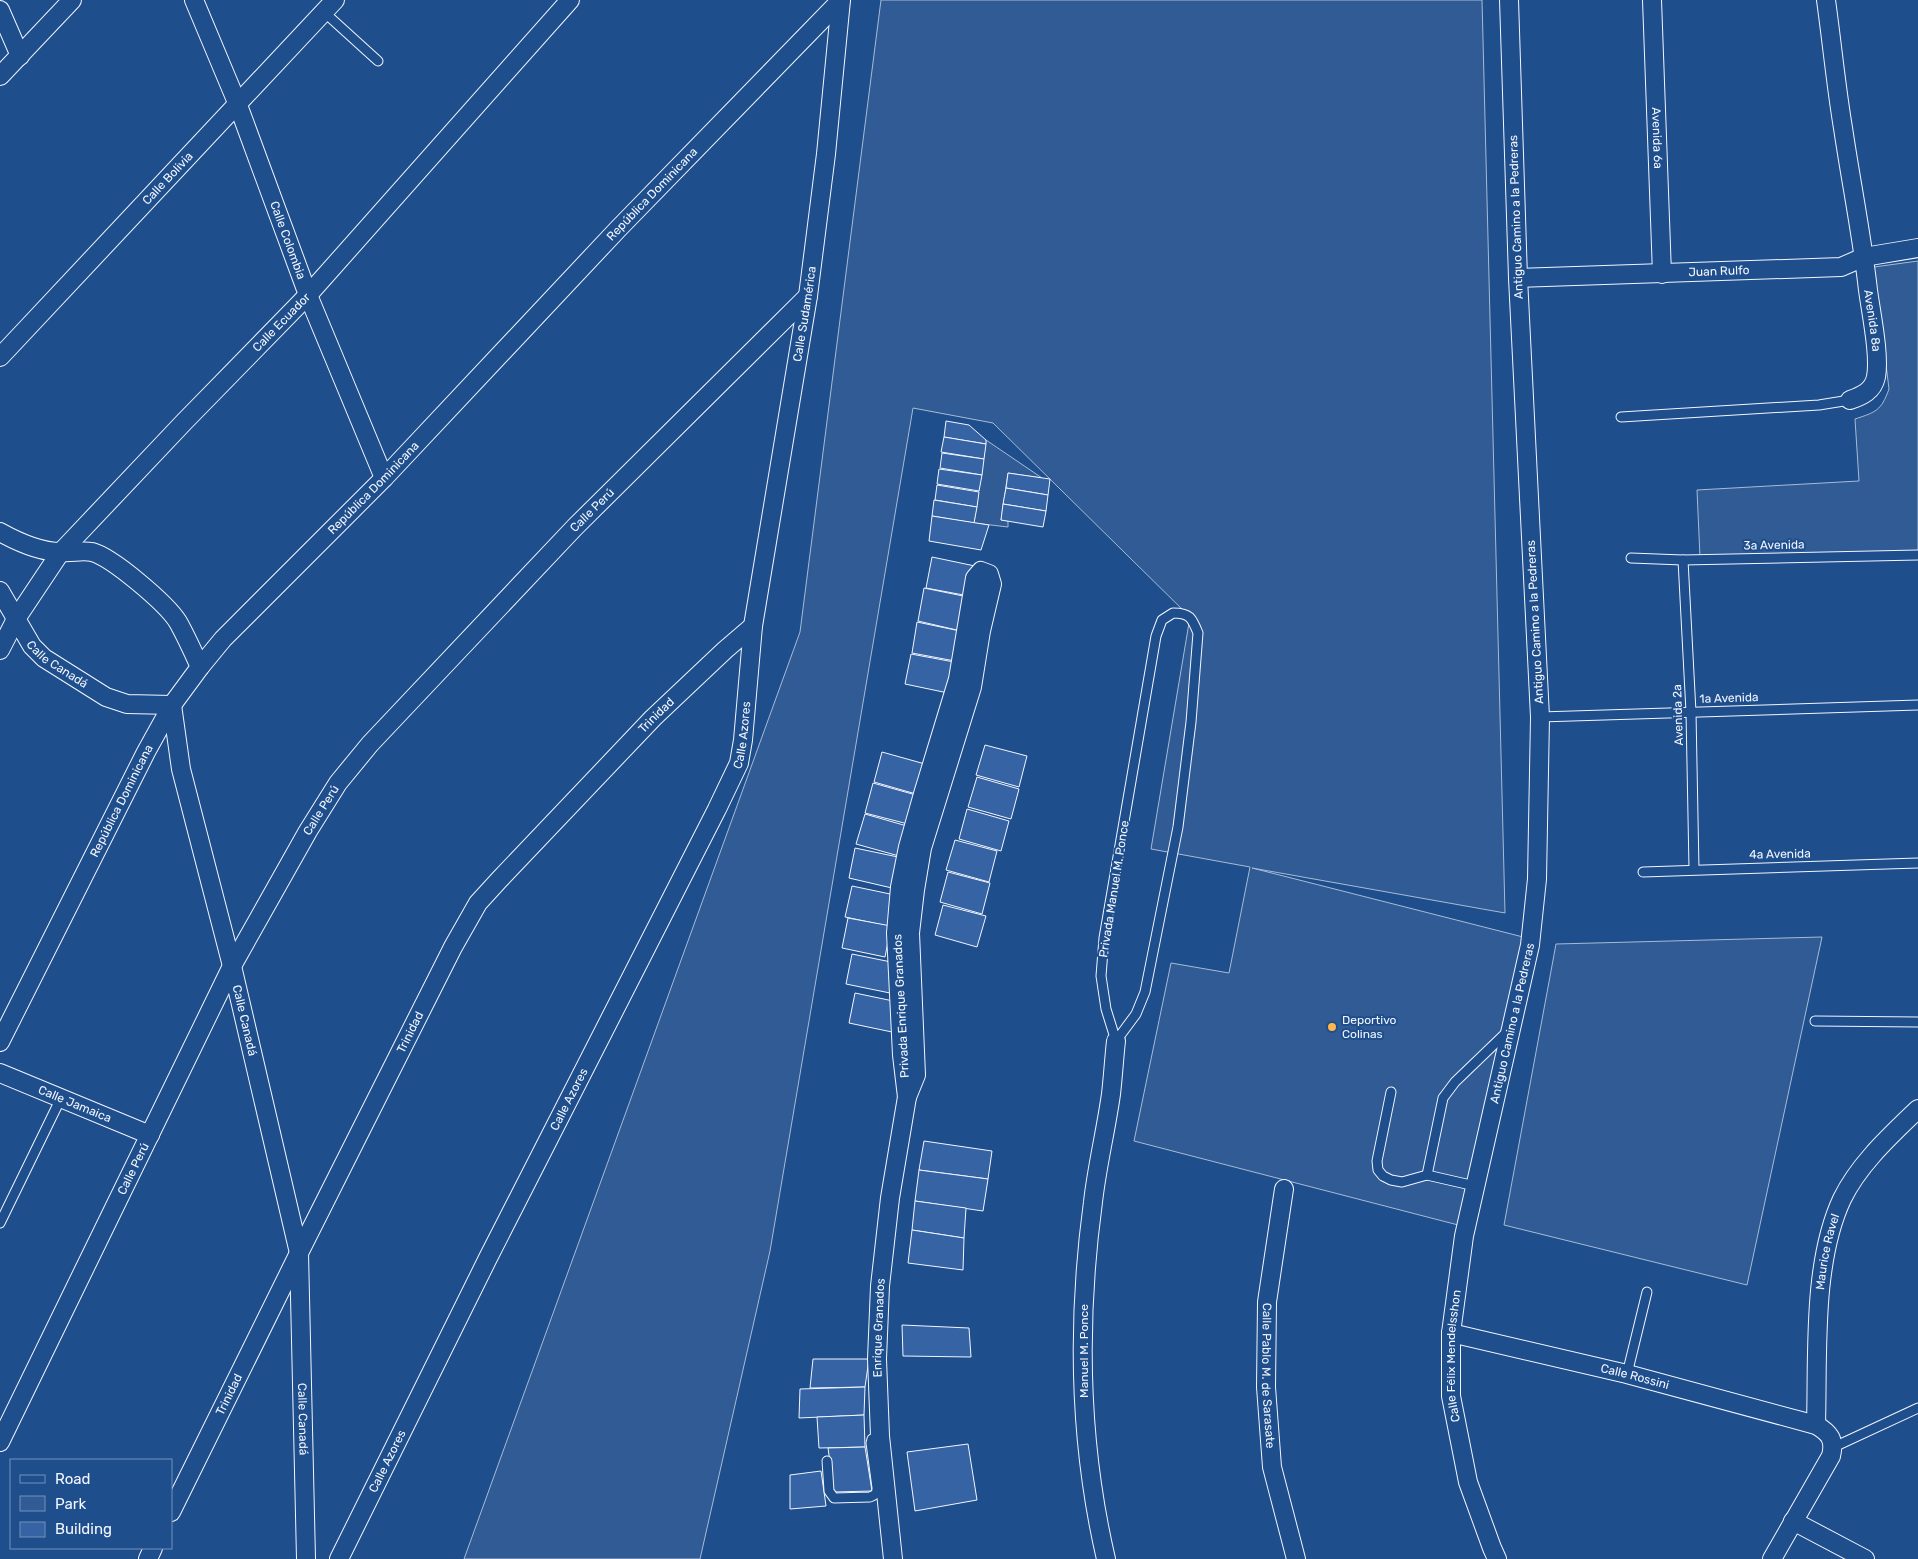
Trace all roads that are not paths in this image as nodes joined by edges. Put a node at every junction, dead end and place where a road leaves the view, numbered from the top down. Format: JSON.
{"nodes":[{"id":1,"x":72,"y":0,"type":"edge"},
{"id":2,"x":194,"y":0,"type":"edge"},
{"id":3,"x":570,"y":0,"type":"edge"},
{"id":4,"x":841,"y":0,"type":"edge"},
{"id":5,"x":1509,"y":0,"type":"edge"},
{"id":6,"x":1652,"y":0,"type":"edge"},
{"id":7,"x":1826,"y":0,"type":"edge"},
{"id":8,"x":330,"y":6,"type":"edge"},
{"id":9,"x":0,"y":10,"type":"edge"},
{"id":10,"x":20,"y":56,"type":"junction"},
{"id":11,"x":378,"y":61,"type":"dead end"},
{"id":12,"x":0,"y":76,"type":"edge"},
{"id":13,"x":238,"y":105,"type":"junction"},
{"id":14,"x":1918,"y":248,"type":"edge"},
{"id":15,"x":1864,"y":257,"type":"junction"},
{"id":16,"x":1662,"y":274,"type":"junction"},
{"id":17,"x":1518,"y":278,"type":"junction"},
{"id":18,"x":308,"y":295,"type":"junction"},
{"id":19,"x":808,"y":296,"type":"junction"},
{"id":20,"x":0,"y":357,"type":"edge"},
{"id":21,"x":1850,"y":400,"type":"joint"},
{"id":22,"x":1621,"y":417,"type":"dead end"},
{"id":23,"x":384,"y":478,"type":"junction"},
{"id":24,"x":0,"y":532,"type":"edge"},
{"id":25,"x":60,"y":553,"type":"junction"},
{"id":26,"x":1918,"y":555,"type":"edge"},
{"id":27,"x":1631,"y":558,"type":"dead end"},
{"id":28,"x":1683,"y":560,"type":"junction"},
{"id":29,"x":0,"y":591,"type":"edge"},
{"id":30,"x":16,"y":619,"type":"junction"},
{"id":31,"x":753,"y":626,"type":"junction"},
{"id":32,"x":0,"y":650,"type":"edge"},
{"id":33,"x":200,"y":666,"type":"junction"},
{"id":34,"x":172,"y":705,"type":"junction"},
{"id":35,"x":1918,"y":705,"type":"edge"},
{"id":36,"x":1691,"y":712,"type":"junction"},
{"id":37,"x":1540,"y":716,"type":"junction"},
{"id":38,"x":1918,"y":863,"type":"edge"},
{"id":39,"x":1694,"y":869,"type":"junction"},
{"id":40,"x":1643,"y":872,"type":"dead end"},
{"id":41,"x":232,"y":966,"type":"junction"},
{"id":42,"x":1815,"y":1021,"type":"dead end"},
{"id":43,"x":1918,"y":1022,"type":"edge"},
{"id":44,"x":1511,"y":1028,"type":"junction"},
{"id":45,"x":1116,"y":1041,"type":"junction"},
{"id":46,"x":0,"y":1042,"type":"edge"},
{"id":47,"x":0,"y":1073,"type":"edge"},
{"id":48,"x":1391,"y":1092,"type":"dead end"},
{"id":49,"x":907,"y":1097,"type":"junction"},
{"id":50,"x":61,"y":1098,"type":"junction"},
{"id":51,"x":1918,"y":1109,"type":"edge"},
{"id":52,"x":150,"y":1135,"type":"junction"},
{"id":53,"x":1102,"y":1142,"type":"joint"},
{"id":54,"x":1428,"y":1175,"type":"junction"},
{"id":55,"x":1475,"y":1186,"type":"junction"},
{"id":56,"x":1284,"y":1189,"type":"dead end"},
{"id":57,"x":0,"y":1223,"type":"edge"},
{"id":58,"x":1464,"y":1236,"type":"joint"},
{"id":59,"x":298,"y":1253,"type":"junction"},
{"id":60,"x":1647,"y":1292,"type":"dead end"},
{"id":61,"x":1451,"y":1333,"type":"junction"},
{"id":62,"x":1627,"y":1374,"type":"junction"},
{"id":63,"x":1918,"y":1408,"type":"edge"},
{"id":64,"x":1816,"y":1425,"type":"junction"},
{"id":65,"x":880,"y":1436,"type":"junction"},
{"id":66,"x":0,"y":1442,"type":"edge"},
{"id":67,"x":1834,"y":1447,"type":"junction"},
{"id":68,"x":827,"y":1462,"type":"dead end"},
{"id":69,"x":172,"y":1510,"type":"edge"},
{"id":70,"x":1793,"y":1521,"type":"junction"},
{"id":71,"x":891,"y":1557,"type":"edge"},
{"id":72,"x":306,"y":1559,"type":"edge"},
{"id":73,"x":339,"y":1559,"type":"edge"},
{"id":74,"x":1106,"y":1559,"type":"edge"},
{"id":75,"x":1296,"y":1559,"type":"edge"},
{"id":76,"x":1498,"y":1559,"type":"edge"},
{"id":77,"x":1772,"y":1559,"type":"edge"},
{"id":78,"x":1865,"y":1559,"type":"edge"}],
"edges":[{"from":1,"to":10,"type":"street"},
{"from":2,"to":13,"type":"street","name":"Calle Colombia"},
{"from":3,"to":18,"type":"street","name":"Calle Ecuador"},
{"from":4,"to":19,"type":"street","name":"Calle Sudamérica"},
{"from":4,"to":23,"type":"street","name":"República Dominicana"},
{"from":5,"to":17,"type":"street","name":"Antiguo Camino a la Pedreras"},
{"from":6,"to":16,"type":"street","name":"Avenida 6a"},
{"from":7,"to":15,"type":"street","name":"Avenida 8a"},
{"from":8,"to":11,"type":"lane"},
{"from":8,"to":13,"type":"street","name":"Calle Bolivia"},
{"from":9,"to":10,"type":"street"},
{"from":10,"to":12,"type":"street"},
{"from":13,"to":18,"type":"street","name":"Calle Colombia"},
{"from":13,"to":20,"type":"street","name":"Calle Bolivia"},
{"from":14,"to":15,"type":"street","name":"Juan Rulfo"},
{"from":15,"to":16,"type":"street","name":"Juan Rulfo"},
{"from":15,"to":21,"type":"street","name":"Avenida 8a"},
{"from":16,"to":17,"type":"street","name":"Juan Rulfo"},
{"from":17,"to":37,"type":"street","name":"Antiguo Camino a la Pedreras"},
{"from":18,"to":23,"type":"street","name":"Calle Colombia"},
{"from":18,"to":25,"type":"street","name":"Calle Ecuador"},
{"from":19,"to":31,"type":"street","name":"Calle Sudamérica"},
{"from":19,"to":41,"type":"street","name":"Calle Perú"},
{"from":21,"to":22,"type":"lane","name":"Avenida 8a"},
{"from":23,"to":33,"type":"street","name":"República Dominicana"},
{"from":24,"to":25,"type":"street"},
{"from":25,"to":30,"type":"street","name":"Calle Ecuador"},
{"from":25,"to":33,"type":"street"},
{"from":26,"to":28,"type":"lane","name":"3a Avenida"},
{"from":27,"to":28,"type":"lane","name":"3a Avenida"},
{"from":28,"to":36,"type":"lane","name":"Avenida 2a"},
{"from":29,"to":30,"type":"street","name":"Calle Canadá"},
{"from":30,"to":32,"type":"street","name":"Calle Ecuador"},
{"from":30,"to":34,"type":"street","name":"Calle Canadá"},
{"from":31,"to":59,"type":"street","name":"Trinidad"},
{"from":31,"to":73,"type":"street","name":"Calle Azores"},
{"from":33,"to":34,"type":"street","name":"República Dominicana"},
{"from":34,"to":41,"type":"street","name":"Calle Canadá"},
{"from":34,"to":46,"type":"street","name":"República Dominicana"},
{"from":35,"to":36,"type":"lane","name":"1a Avenida"},
{"from":36,"to":37,"type":"lane","name":"1a Avenida"},
{"from":36,"to":39,"type":"lane","name":"Avenida 2a"},
{"from":37,"to":44,"type":"street","name":"Antiguo Camino a la Pedreras"},
{"from":38,"to":39,"type":"lane","name":"4a Avenida"},
{"from":39,"to":40,"type":"lane","name":"4a Avenida"},
{"from":41,"to":52,"type":"street","name":"Calle Perú"},
{"from":41,"to":59,"type":"street","name":"Calle Canadá"},
{"from":42,"to":43,"type":"lane"},
{"from":44,"to":54,"type":"lane"},
{"from":44,"to":55,"type":"street","name":"Antiguo Camino a la Pedreras"},
{"from":45,"to":45,"type":"lane","name":"Privada Manuel M. Ponce"},
{"from":45,"to":53,"type":"street","name":"Privada Manuel M. Ponce"},
{"from":47,"to":50,"type":"street","name":"Calle Jamaica"},
{"from":48,"to":54,"type":"lane"},
{"from":49,"to":49,"type":"street","name":"Privada Enrique Granados"},
{"from":49,"to":65,"type":"street","name":"Enrique Granados"},
{"from":50,"to":52,"type":"street","name":"Calle Jamaica"},
{"from":50,"to":57,"type":"lane"},
{"from":51,"to":64,"type":"street","name":"Maurice Ravel"},
{"from":52,"to":66,"type":"street","name":"Calle Perú"},
{"from":53,"to":74,"type":"street","name":"Manuel M. Ponce"},
{"from":54,"to":55,"type":"lane"},
{"from":55,"to":58,"type":"street","name":"Antiguo Camino a la Pedreras"},
{"from":56,"to":75,"type":"street","name":"Calle Pablo M. de Sarasate"},
{"from":58,"to":61,"type":"street","name":"Calle Félix Mendelsshon"},
{"from":59,"to":69,"type":"street","name":"Trinidad"},
{"from":59,"to":72,"type":"street","name":"Calle Canadá"},
{"from":60,"to":62,"type":"lane"},
{"from":61,"to":62,"type":"street","name":"Calle Rossini"},
{"from":61,"to":76,"type":"street","name":"Calle Félix Mendelsshon"},
{"from":62,"to":64,"type":"street","name":"Calle Rossini"},
{"from":63,"to":67,"type":"lane"},
{"from":64,"to":67,"type":"street"},
{"from":65,"to":68,"type":"lane"},
{"from":65,"to":71,"type":"street","name":"Enrique Granados"},
{"from":67,"to":70,"type":"street"},
{"from":70,"to":77,"type":"street"},
{"from":70,"to":78,"type":"street"}]}
